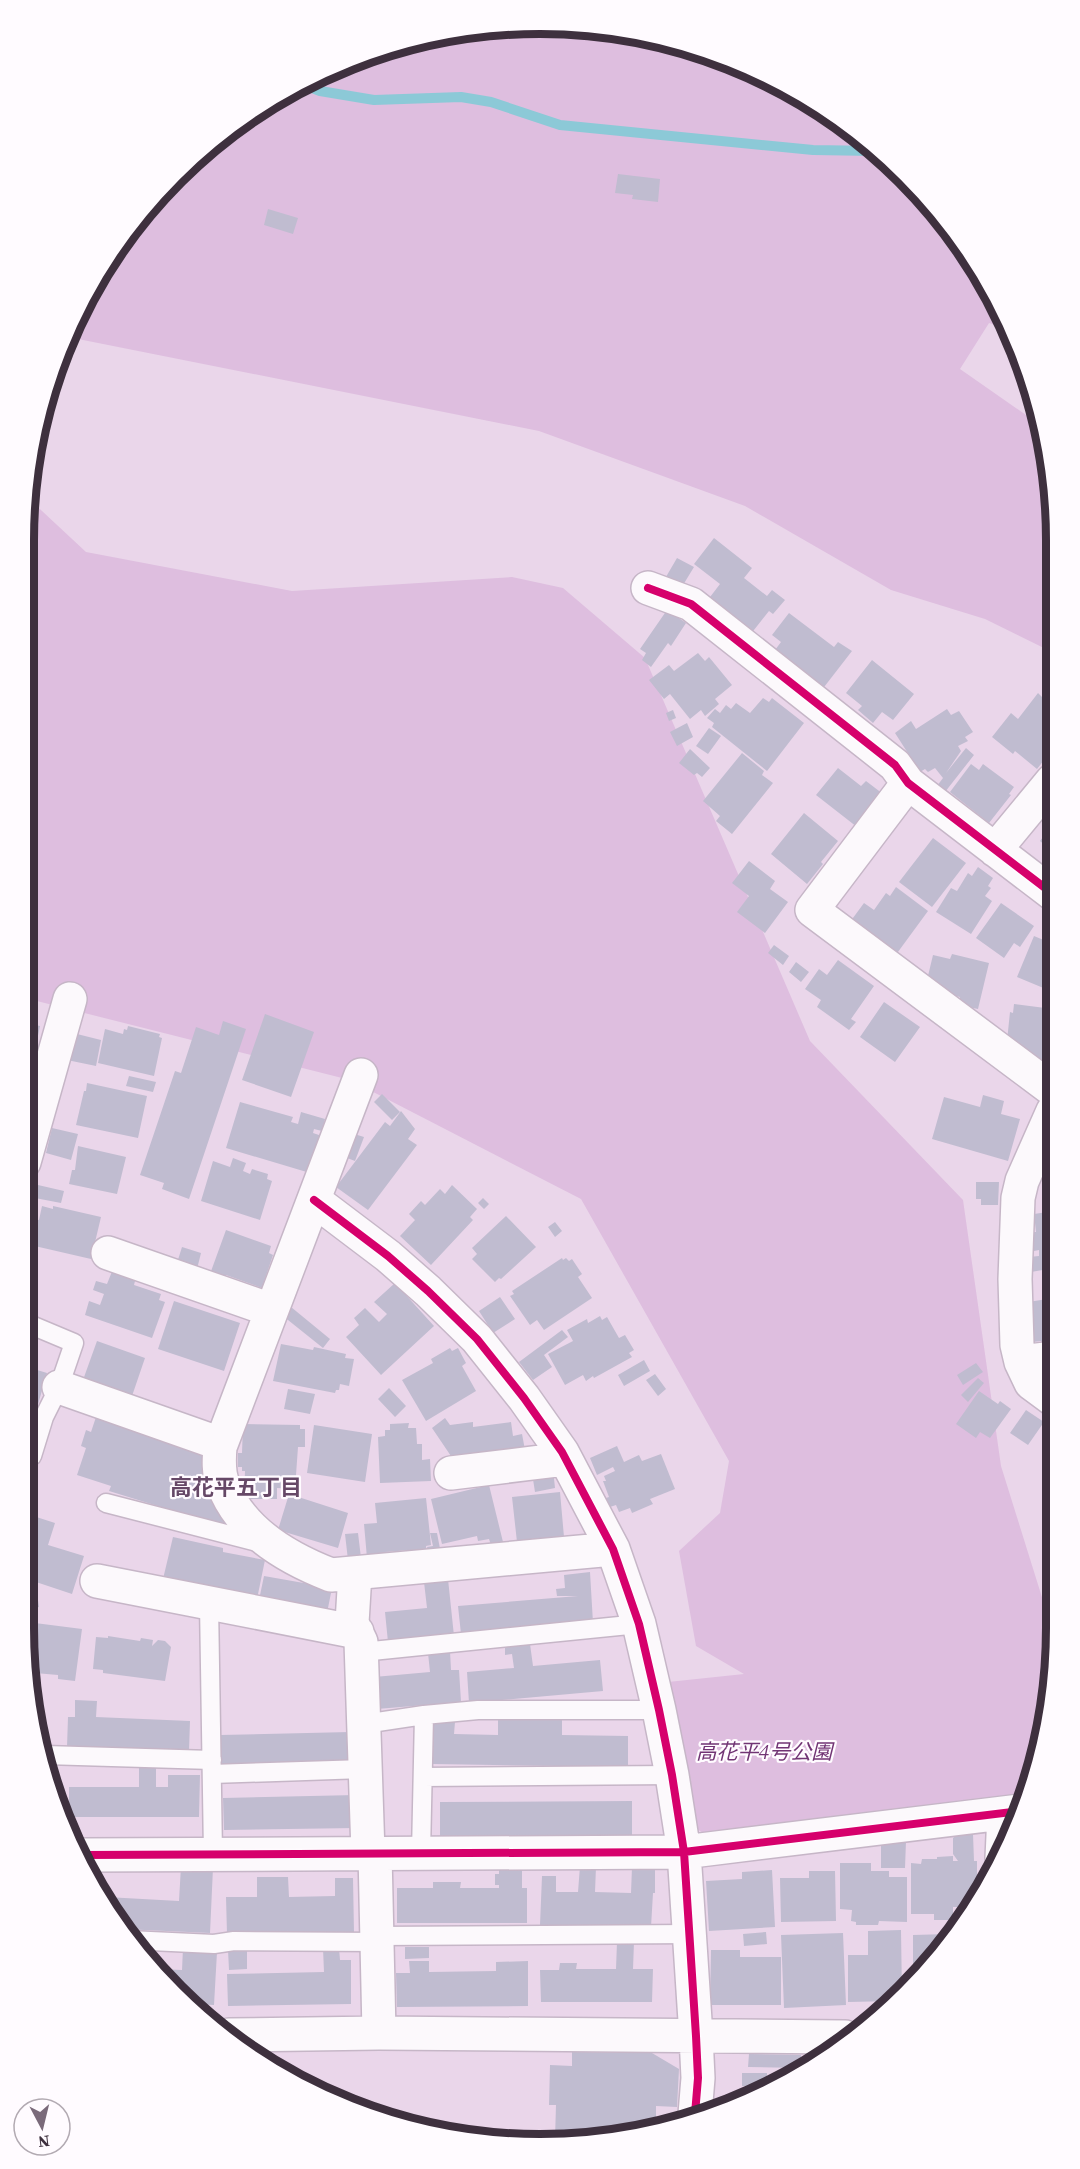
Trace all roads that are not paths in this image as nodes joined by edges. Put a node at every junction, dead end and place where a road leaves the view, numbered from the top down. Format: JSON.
{"nodes":[{"id":1,"x":648,"y":588,"type":"dead end"},
{"id":2,"x":908,"y":783,"type":"junction"},
{"id":3,"x":1046,"y":788,"type":"edge"},
{"id":4,"x":995,"y":850,"type":"junction"},
{"id":5,"x":1046,"y":889,"type":"edge"},
{"id":6,"x":70,"y":999,"type":"dead end"},
{"id":7,"x":361,"y":1075,"type":"dead end"},
{"id":8,"x":1046,"y":1085,"type":"edge"},
{"id":9,"x":34,"y":1087,"type":"edge"},
{"id":10,"x":1046,"y":1127,"type":"edge"},
{"id":11,"x":1046,"y":1177,"type":"edge"},
{"id":12,"x":1022,"y":1181,"type":"junction"},
{"id":13,"x":314,"y":1200,"type":"junction"},
{"id":14,"x":108,"y":1253,"type":"dead end"},
{"id":15,"x":271,"y":1310,"type":"junction"},
{"id":16,"x":34,"y":1326,"type":"edge"},
{"id":17,"x":1046,"y":1359,"type":"edge"},
{"id":18,"x":1021,"y":1362,"type":"junction"},
{"id":19,"x":58,"y":1387,"type":"junction"},
{"id":20,"x":1046,"y":1394,"type":"edge"},
{"id":21,"x":221,"y":1444,"type":"junction"},
{"id":22,"x":34,"y":1450,"type":"edge"},
{"id":23,"x":565,"y":1459,"type":"junction"},
{"id":24,"x":451,"y":1473,"type":"dead end"},
{"id":25,"x":106,"y":1503,"type":"dead end"},
{"id":26,"x":271,"y":1546,"type":"junction"},
{"id":27,"x":613,"y":1549,"type":"junction"},
{"id":28,"x":355,"y":1573,"type":"junction"},
{"id":29,"x":97,"y":1581,"type":"dead end"},
{"id":30,"x":209,"y":1603,"type":"junction"},
{"id":31,"x":639,"y":1624,"type":"junction"},
{"id":32,"x":359,"y":1642,"type":"junction"},
{"id":33,"x":659,"y":1710,"type":"junction"},
{"id":34,"x":424,"y":1715,"type":"junction"},
{"id":35,"x":364,"y":1724,"type":"junction"},
{"id":36,"x":51,"y":1755,"type":"edge"},
{"id":37,"x":212,"y":1767,"type":"junction"},
{"id":38,"x":365,"y":1769,"type":"junction"},
{"id":39,"x":672,"y":1775,"type":"junction"},
{"id":40,"x":423,"y":1777,"type":"junction"},
{"id":41,"x":1011,"y":1812,"type":"edge"},
{"id":42,"x":684,"y":1852,"type":"junction"},
{"id":43,"x":372,"y":1853,"type":"junction"},
{"id":44,"x":421,"y":1853,"type":"junction"},
{"id":45,"x":213,"y":1854,"type":"junction"},
{"id":46,"x":88,"y":1855,"type":"edge"},
{"id":47,"x":690,"y":1934,"type":"junction"},
{"id":48,"x":377,"y":1939,"type":"junction"},
{"id":49,"x":142,"y":1941,"type":"edge"},
{"id":50,"x":379,"y":2033,"type":"junction"},
{"id":51,"x":239,"y":2035,"type":"edge"},
{"id":52,"x":696,"y":2036,"type":"junction"},
{"id":53,"x":838,"y":2037,"type":"edge"},
{"id":54,"x":695,"y":2110,"type":"edge"}],
"edges":[{"from":1,"to":2,"type":"street"},
{"from":2,"to":4,"type":"street"},
{"from":2,"to":8,"type":"street"},
{"from":3,"to":4,"type":"street"},
{"from":4,"to":5,"type":"street"},
{"from":6,"to":9,"type":"street"},
{"from":7,"to":13,"type":"street"},
{"from":10,"to":12,"type":"street"},
{"from":11,"to":12,"type":"street"},
{"from":12,"to":18,"type":"street"},
{"from":13,"to":15,"type":"street"},
{"from":13,"to":23,"type":"street"},
{"from":14,"to":15,"type":"street"},
{"from":15,"to":21,"type":"street"},
{"from":16,"to":19,"type":"lane"},
{"from":17,"to":18,"type":"street"},
{"from":18,"to":20,"type":"street"},
{"from":19,"to":21,"type":"street"},
{"from":19,"to":22,"type":"lane"},
{"from":21,"to":26,"type":"street"},
{"from":23,"to":24,"type":"street"},
{"from":23,"to":27,"type":"street"},
{"from":25,"to":26,"type":"lane"},
{"from":26,"to":28,"type":"street"},
{"from":27,"to":28,"type":"street"},
{"from":27,"to":31,"type":"street"},
{"from":28,"to":32,"type":"street"},
{"from":29,"to":30,"type":"street"},
{"from":30,"to":32,"type":"street"},
{"from":30,"to":37,"type":"lane"},
{"from":31,"to":32,"type":"lane"},
{"from":31,"to":33,"type":"street"},
{"from":32,"to":35,"type":"street"},
{"from":33,"to":34,"type":"lane"},
{"from":33,"to":39,"type":"street"},
{"from":34,"to":35,"type":"lane"},
{"from":34,"to":40,"type":"lane"},
{"from":35,"to":38,"type":"street"},
{"from":36,"to":37,"type":"lane"},
{"from":37,"to":38,"type":"lane"},
{"from":37,"to":45,"type":"lane"},
{"from":38,"to":43,"type":"street"},
{"from":39,"to":40,"type":"lane"},
{"from":39,"to":42,"type":"street"},
{"from":40,"to":44,"type":"lane"},
{"from":41,"to":42,"type":"street"},
{"from":42,"to":44,"type":"street"},
{"from":42,"to":47,"type":"street"},
{"from":43,"to":44,"type":"street"},
{"from":43,"to":45,"type":"street"},
{"from":43,"to":48,"type":"street"},
{"from":45,"to":46,"type":"street"},
{"from":47,"to":48,"type":"lane"},
{"from":47,"to":52,"type":"street"},
{"from":48,"to":49,"type":"lane"},
{"from":48,"to":50,"type":"street"},
{"from":50,"to":51,"type":"street"},
{"from":50,"to":52,"type":"street"},
{"from":52,"to":53,"type":"street"},
{"from":52,"to":54,"type":"street"}]}
